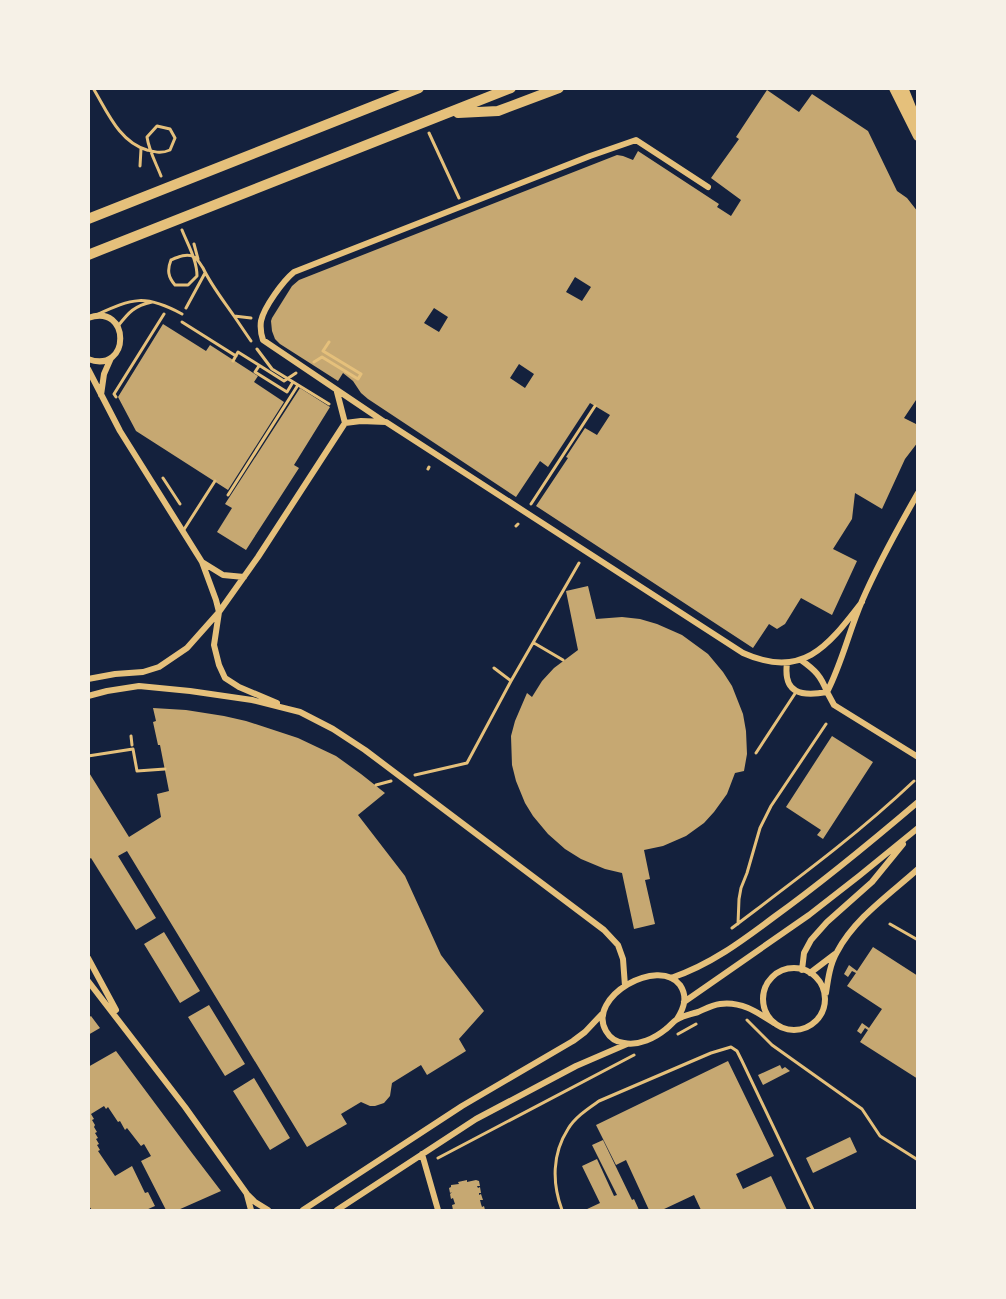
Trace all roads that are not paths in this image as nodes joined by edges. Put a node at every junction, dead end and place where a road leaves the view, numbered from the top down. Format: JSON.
{"nodes":[{"id":1,"x":419,"y":88,"type":"edge"},
{"id":2,"x":511,"y":88,"type":"edge"},
{"id":3,"x":559,"y":88,"type":"edge"},
{"id":4,"x":894,"y":88,"type":"edge"},
{"id":5,"x":903,"y":88,"type":"edge"},
{"id":6,"x":449,"y":113,"type":"junction"},
{"id":7,"x":918,"y":125,"type":"edge"},
{"id":8,"x":918,"y":136,"type":"edge"},
{"id":9,"x":708,"y":187,"type":"dead end"},
{"id":10,"x":88,"y":217,"type":"edge"},
{"id":11,"x":88,"y":255,"type":"edge"},
{"id":12,"x":154,"y":302,"type":"junction"},
{"id":13,"x":182,"y":314,"type":"road end"},
{"id":14,"x":91,"y":317,"type":"edge"},
{"id":15,"x":118,"y":326,"type":"junction"},
{"id":16,"x":111,"y":358,"type":"junction"},
{"id":17,"x":88,"y":359,"type":"edge"},
{"id":18,"x":88,"y":369,"type":"edge"},
{"id":19,"x":337,"y":391,"type":"junction"},
{"id":20,"x":101,"y":396,"type":"junction"},
{"id":21,"x":386,"y":422,"type":"junction"},
{"id":22,"x":345,"y":423,"type":"junction"},
{"id":23,"x":215,"y":481,"type":"dead end"},
{"id":24,"x":918,"y":493,"type":"edge"},
{"id":25,"x":183,"y":531,"type":"junction"},
{"id":26,"x":202,"y":562,"type":"junction"},
{"id":27,"x":244,"y":577,"type":"junction"},
{"id":28,"x":862,"y":602,"type":"junction"},
{"id":29,"x":219,"y":612,"type":"junction"},
{"id":30,"x":801,"y":660,"type":"junction"},
{"id":31,"x":787,"y":663,"type":"junction"},
{"id":32,"x":88,"y":679,"type":"edge"},
{"id":33,"x":796,"y":691,"type":"junction"},
{"id":34,"x":827,"y":692,"type":"junction"},
{"id":35,"x":88,"y":696,"type":"edge"},
{"id":36,"x":300,"y":712,"type":"junction"},
{"id":37,"x":756,"y":753,"type":"dead end"},
{"id":38,"x":918,"y":757,"type":"edge"},
{"id":39,"x":918,"y":802,"type":"edge"},
{"id":40,"x":915,"y":830,"type":"edge"},
{"id":41,"x":918,"y":869,"type":"edge"},
{"id":42,"x":836,"y":954,"type":"junction"},
{"id":43,"x":88,"y":958,"type":"edge"},
{"id":44,"x":802,"y":969,"type":"junction"},
{"id":45,"x":810,"y":973,"type":"junction"},
{"id":46,"x":671,"y":978,"type":"junction"},
{"id":47,"x":88,"y":981,"type":"edge"},
{"id":48,"x":625,"y":986,"type":"junction"},
{"id":49,"x":825,"y":997,"type":"junction"},
{"id":50,"x":684,"y":1002,"type":"junction"},
{"id":51,"x":602,"y":1014,"type":"junction"},
{"id":52,"x":677,"y":1019,"type":"junction"},
{"id":53,"x":774,"y":1023,"type":"junction"},
{"id":54,"x":123,"y":1024,"type":"junction"},
{"id":55,"x":627,"y":1044,"type":"junction"},
{"id":56,"x":422,"y":1154,"type":"junction"},
{"id":57,"x":247,"y":1194,"type":"junction"},
{"id":58,"x":251,"y":1210,"type":"edge"},
{"id":59,"x":268,"y":1210,"type":"edge"},
{"id":60,"x":303,"y":1210,"type":"edge"},
{"id":61,"x":337,"y":1210,"type":"edge"},
{"id":62,"x":438,"y":1210,"type":"edge"},
{"id":63,"x":562,"y":1210,"type":"edge"},
{"id":64,"x":813,"y":1210,"type":"edge"}],
"edges":[{"from":1,"to":10,"type":"main road"},
{"from":2,"to":6,"type":"main road"},
{"from":3,"to":6,"type":"main road"},
{"from":4,"to":8,"type":"main road"},
{"from":5,"to":7,"type":"main road"},
{"from":6,"to":11,"type":"main road"},
{"from":9,"to":19,"type":"street"},
{"from":12,"to":13,"type":"lane"},
{"from":12,"to":14,"type":"lane"},
{"from":12,"to":15,"type":"lane"},
{"from":14,"to":15,"type":"street"},
{"from":15,"to":16,"type":"street"},
{"from":16,"to":17,"type":"street"},
{"from":16,"to":20,"type":"street"},
{"from":18,"to":20,"type":"street"},
{"from":19,"to":21,"type":"street"},
{"from":19,"to":22,"type":"street"},
{"from":20,"to":25,"type":"street"},
{"from":21,"to":22,"type":"street"},
{"from":21,"to":31,"type":"street"},
{"from":22,"to":27,"type":"street"},
{"from":23,"to":25,"type":"lane"},
{"from":24,"to":28,"type":"street"},
{"from":25,"to":26,"type":"street"},
{"from":26,"to":27,"type":"street"},
{"from":26,"to":29,"type":"street"},
{"from":27,"to":29,"type":"street"},
{"from":28,"to":30,"type":"street"},
{"from":28,"to":34,"type":"street"},
{"from":29,"to":32,"type":"street"},
{"from":29,"to":36,"type":"street"},
{"from":30,"to":31,"type":"street"},
{"from":30,"to":34,"type":"street"},
{"from":31,"to":33,"type":"street"},
{"from":33,"to":34,"type":"street"},
{"from":33,"to":37,"type":"lane"},
{"from":34,"to":38,"type":"street"},
{"from":35,"to":36,"type":"street"},
{"from":36,"to":48,"type":"street"},
{"from":39,"to":46,"type":"street"},
{"from":40,"to":44,"type":"street"},
{"from":40,"to":50,"type":"street"},
{"from":41,"to":42,"type":"street"},
{"from":42,"to":45,"type":"street"},
{"from":42,"to":49,"type":"street"},
{"from":43,"to":54,"type":"street"},
{"from":44,"to":45,"type":"street"},
{"from":44,"to":53,"type":"street"},
{"from":45,"to":49,"type":"street"},
{"from":46,"to":48,"type":"street"},
{"from":46,"to":50,"type":"street"},
{"from":47,"to":54,"type":"street"},
{"from":48,"to":51,"type":"street"},
{"from":49,"to":53,"type":"street"},
{"from":50,"to":52,"type":"street"},
{"from":51,"to":55,"type":"street"},
{"from":51,"to":60,"type":"street"},
{"from":52,"to":53,"type":"street"},
{"from":52,"to":55,"type":"street"},
{"from":54,"to":57,"type":"street"},
{"from":55,"to":56,"type":"street"},
{"from":56,"to":61,"type":"street"},
{"from":56,"to":62,"type":"street"},
{"from":57,"to":58,"type":"street"},
{"from":57,"to":59,"type":"street"},
{"from":63,"to":64,"type":"lane"}]}
